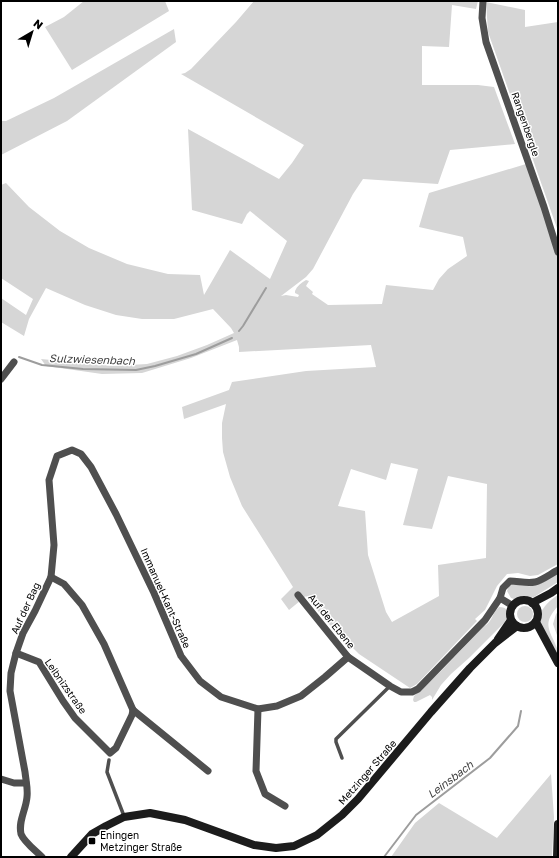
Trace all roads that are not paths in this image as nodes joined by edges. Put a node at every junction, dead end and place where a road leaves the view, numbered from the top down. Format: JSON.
{"nodes":[{"id":1,"x":483,"y":1,"type":"edge"},
{"id":2,"x":558,"y":252,"type":"edge"},
{"id":3,"x":14,"y":362,"type":"dead end"},
{"id":4,"x":1,"y":378,"type":"edge"},
{"id":5,"x":81,"y":454,"type":"joint"},
{"id":6,"x":558,"y":570,"type":"edge"},
{"id":7,"x":51,"y":577,"type":"junction"},
{"id":8,"x":555,"y":590,"type":"edge"},
{"id":9,"x":298,"y":595,"type":"dead end"},
{"id":10,"x":500,"y":598,"type":"junction"},
{"id":11,"x":513,"y":606,"type":"junction"},
{"id":12,"x":535,"y":606,"type":"junction"},
{"id":13,"x":511,"y":620,"type":"junction"},
{"id":14,"x":533,"y":624,"type":"junction"},
{"id":15,"x":517,"y":626,"type":"junction"},
{"id":16,"x":495,"y":643,"type":"junction"},
{"id":17,"x":16,"y":653,"type":"junction"},
{"id":18,"x":348,"y":657,"type":"junction"},
{"id":19,"x":558,"y":663,"type":"edge"},
{"id":20,"x":390,"y":686,"type":"junction"},
{"id":21,"x":258,"y":708,"type":"junction"},
{"id":22,"x":133,"y":710,"type":"junction"},
{"id":23,"x":342,"y":758,"type":"dead end"},
{"id":24,"x":109,"y":760,"type":"dead end"},
{"id":25,"x":208,"y":771,"type":"dead end"},
{"id":26,"x":1,"y":779,"type":"edge"},
{"id":27,"x":26,"y":783,"type":"junction"},
{"id":28,"x":285,"y":806,"type":"dead end"},
{"id":29,"x":124,"y":817,"type":"junction"},
{"id":30,"x":558,"y":824,"type":"edge"},
{"id":31,"x":42,"y":857,"type":"edge"},
{"id":32,"x":71,"y":857,"type":"edge"},
{"id":33,"x":557,"y":857,"type":"edge"}],
"edges":[{"from":1,"to":2,"type":"street","name":"Rangenbergle"},
{"from":3,"to":4,"type":"street"},
{"from":5,"to":7,"type":"street","name":"Auf der Bag"},
{"from":5,"to":21,"type":"street","name":"Immanuel-Kant-Straße"},
{"from":6,"to":10,"type":"street"},
{"from":7,"to":17,"type":"street","name":"Auf der Bag"},
{"from":7,"to":22,"type":"street"},
{"from":8,"to":12,"type":"main road"},
{"from":9,"to":18,"type":"street","name":"Auf der Ebene"},
{"from":10,"to":11,"type":"street"},
{"from":10,"to":20,"type":"street"},
{"from":11,"to":12,"type":"main road"},
{"from":11,"to":13,"type":"main road"},
{"from":12,"to":14,"type":"main road"},
{"from":13,"to":15,"type":"main road"},
{"from":13,"to":16,"type":"main road","name":"Metzinger Straße"},
{"from":14,"to":15,"type":"main road"},
{"from":14,"to":19,"type":"main road"},
{"from":15,"to":16,"type":"main road","name":"Metzinger Straße"},
{"from":16,"to":29,"type":"main road","name":"Metzinger Straße"},
{"from":17,"to":22,"type":"street","name":"Leibnizstraße"},
{"from":17,"to":27,"type":"street","name":"Auf der Bag"},
{"from":18,"to":20,"type":"street","name":"Auf der Ebene"},
{"from":18,"to":21,"type":"street","name":"Immanuel-Kant-Straße"},
{"from":20,"to":23,"type":"lane"},
{"from":21,"to":28,"type":"street"},
{"from":22,"to":25,"type":"street"},
{"from":24,"to":29,"type":"lane"},
{"from":26,"to":27,"type":"street"},
{"from":27,"to":31,"type":"street","name":"Auf der Bag"},
{"from":29,"to":32,"type":"main road","name":"Metzinger Straße"},
{"from":30,"to":33,"type":"main road"}]}
